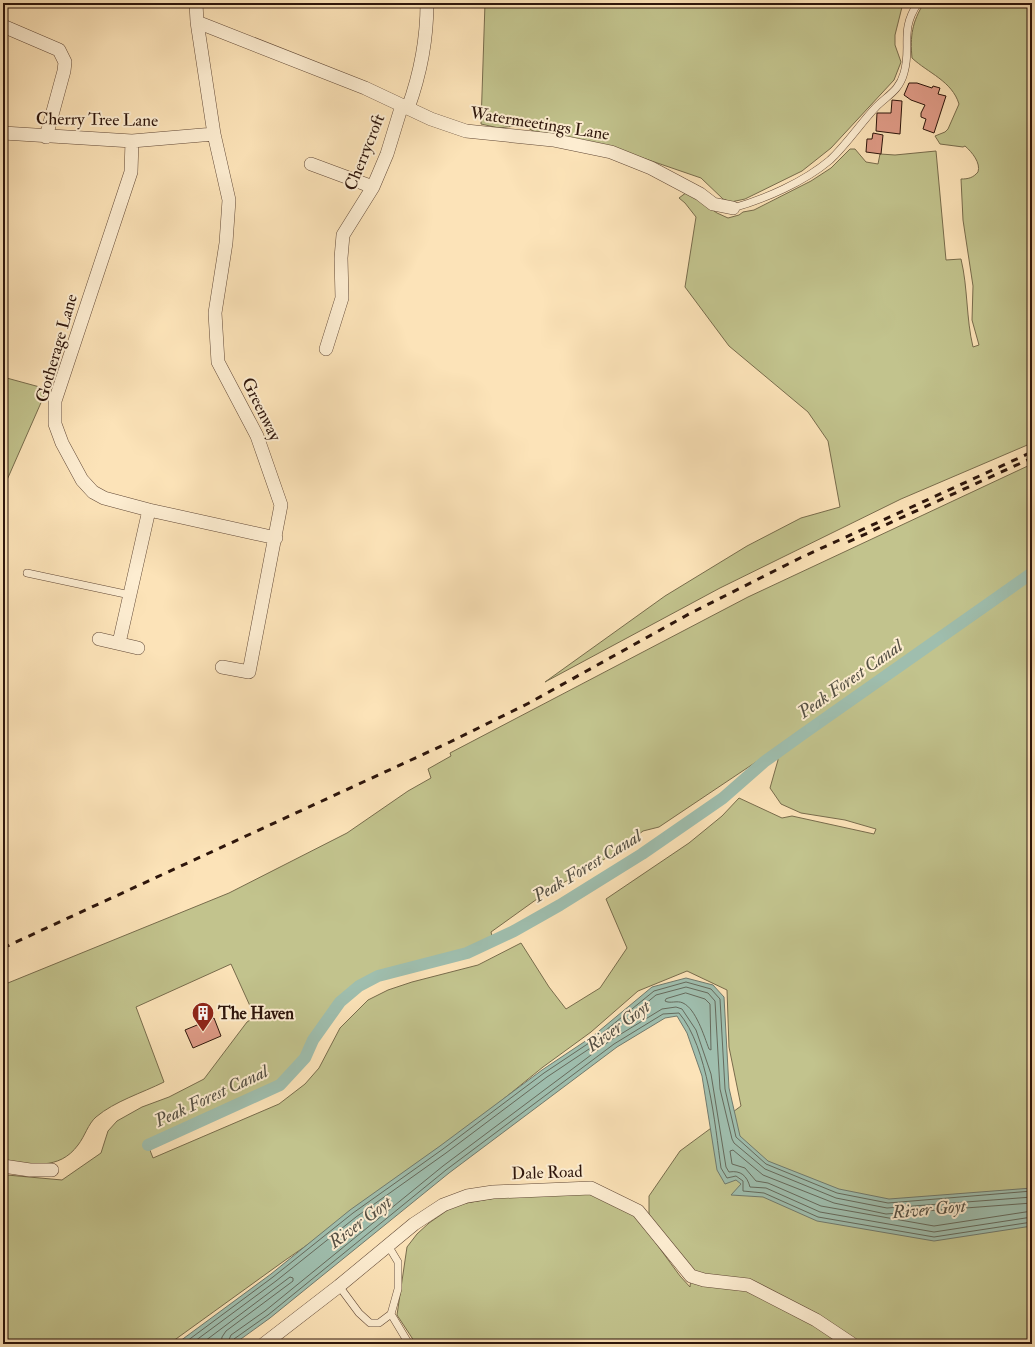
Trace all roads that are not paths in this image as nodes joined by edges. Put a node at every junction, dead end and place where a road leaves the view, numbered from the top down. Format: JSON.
{"nodes":[{"id":1,"x":196,"y":3,"type":"edge"},
{"id":2,"x":427,"y":3,"type":"edge"},
{"id":3,"x":918,"y":3,"type":"edge"},
{"id":4,"x":197,"y":22,"type":"junction"},
{"id":5,"x":3,"y":26,"type":"edge"},
{"id":6,"x":405,"y":107,"type":"junction"},
{"id":7,"x":3,"y":133,"type":"edge"},
{"id":8,"x":214,"y":134,"type":"junction"},
{"id":9,"x":46,"y":137,"type":"junction"},
{"id":10,"x":132,"y":141,"type":"junction"},
{"id":11,"x":311,"y":164,"type":"dead end"},
{"id":12,"x":373,"y":188,"type":"junction"},
{"id":13,"x":733,"y":208,"type":"joint"},
{"id":14,"x":326,"y":349,"type":"dead end"},
{"id":15,"x":149,"y":510,"type":"junction"},
{"id":16,"x":276,"y":538,"type":"junction"},
{"id":17,"x":27,"y":573,"type":"dead end"},
{"id":18,"x":130,"y":595,"type":"junction"},
{"id":19,"x":99,"y":639,"type":"dead end"},
{"id":20,"x":119,"y":644,"type":"junction"},
{"id":21,"x":138,"y":648,"type":"dead end"},
{"id":22,"x":222,"y":666,"type":"dead end"},
{"id":23,"x":3,"y":1166,"type":"edge"},
{"id":24,"x":52,"y":1170,"type":"dead end"},
{"id":25,"x":389,"y":1247,"type":"junction"},
{"id":26,"x":340,"y":1286,"type":"junction"},
{"id":27,"x":391,"y":1314,"type":"junction"},
{"id":28,"x":264,"y":1344,"type":"edge"},
{"id":29,"x":409,"y":1344,"type":"edge"},
{"id":30,"x":852,"y":1344,"type":"edge"}],
"edges":[{"from":1,"to":4,"type":"street","name":"Greenway"},
{"from":2,"to":6,"type":"street","name":"Cherrycroft"},
{"from":3,"to":13,"type":"lane","name":"Watermeetings Lane"},
{"from":4,"to":6,"type":"street","name":"Watermeetings Lane"},
{"from":4,"to":8,"type":"street","name":"Greenway"},
{"from":5,"to":9,"type":"street"},
{"from":6,"to":12,"type":"street","name":"Cherrycroft"},
{"from":6,"to":13,"type":"street","name":"Watermeetings Lane"},
{"from":7,"to":9,"type":"street","name":"Cherry Tree Lane"},
{"from":8,"to":10,"type":"street","name":"Cherry Tree Lane"},
{"from":8,"to":16,"type":"street","name":"Greenway"},
{"from":9,"to":10,"type":"street","name":"Cherry Tree Lane"},
{"from":10,"to":15,"type":"street","name":"Gotherage Lane"},
{"from":11,"to":12,"type":"street"},
{"from":12,"to":14,"type":"street","name":"Cherrycroft"},
{"from":15,"to":16,"type":"street","name":"Gotherage Lane"},
{"from":15,"to":18,"type":"street"},
{"from":16,"to":22,"type":"street","name":"Greenway"},
{"from":17,"to":18,"type":"lane"},
{"from":18,"to":20,"type":"street"},
{"from":19,"to":20,"type":"street"},
{"from":20,"to":21,"type":"street"},
{"from":23,"to":24,"type":"street"},
{"from":25,"to":26,"type":"street","name":"Dale Road"},
{"from":25,"to":27,"type":"lane"},
{"from":25,"to":30,"type":"street","name":"Dale Road"},
{"from":26,"to":27,"type":"lane"},
{"from":26,"to":28,"type":"street","name":"Dale Road"},
{"from":27,"to":29,"type":"lane"}]}
